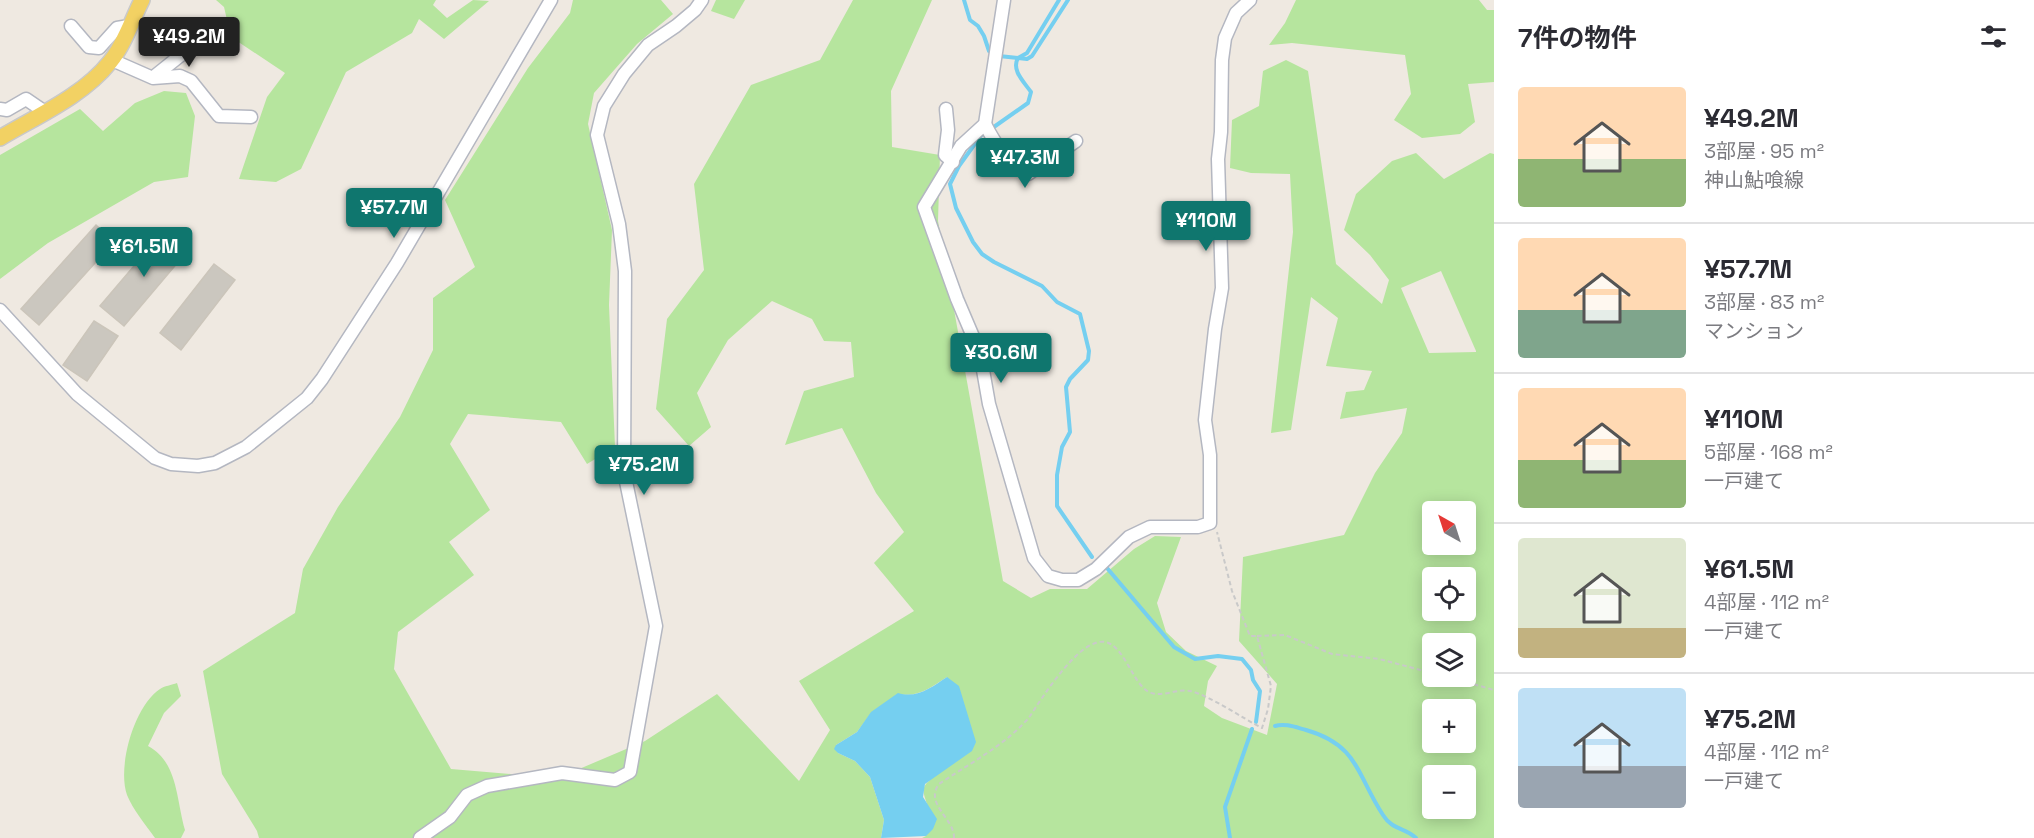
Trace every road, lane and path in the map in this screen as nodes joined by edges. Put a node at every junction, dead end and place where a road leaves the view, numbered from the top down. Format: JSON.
{"nodes":[{"id":1,"x":142,"y":0,"type":"edge"},
{"id":2,"x":551,"y":0,"type":"edge"},
{"id":3,"x":702,"y":0,"type":"edge"},
{"id":4,"x":1004,"y":0,"type":"edge"},
{"id":5,"x":1250,"y":0,"type":"edge"},
{"id":6,"x":1236,"y":6,"type":"edge"},
{"id":7,"x":71,"y":26,"type":"dead end"},
{"id":8,"x":129,"y":26,"type":"junction"},
{"id":9,"x":195,"y":31,"type":"dead end"},
{"id":10,"x":112,"y":60,"type":"junction"},
{"id":11,"x":153,"y":78,"type":"junction"},
{"id":12,"x":0,"y":109,"type":"edge"},
{"id":13,"x":946,"y":109,"type":"dead end"},
{"id":14,"x":45,"y":112,"type":"junction"},
{"id":15,"x":251,"y":117,"type":"dead end"},
{"id":16,"x":987,"y":129,"type":"junction"},
{"id":17,"x":0,"y":138,"type":"edge"},
{"id":18,"x":1076,"y":141,"type":"dead end"},
{"id":19,"x":953,"y":162,"type":"junction"},
{"id":20,"x":0,"y":310,"type":"edge"},
{"id":21,"x":1210,"y":523,"type":"junction"},
{"id":22,"x":1257,"y":636,"type":"junction"},
{"id":23,"x":1422,"y":670,"type":"edge"},
{"id":24,"x":1476,"y":685,"type":"edge"},
{"id":25,"x":1494,"y":690,"type":"edge"},
{"id":26,"x":420,"y":838,"type":"edge"},
{"id":27,"x":954,"y":838,"type":"edge"}],
"edges":[{"from":1,"to":8,"type":"main road"},
{"from":2,"to":20,"type":"street"},
{"from":3,"to":26,"type":"street"},
{"from":4,"to":16,"type":"street"},
{"from":5,"to":6,"type":"street"},
{"from":6,"to":21,"type":"street"},
{"from":7,"to":8,"type":"street"},
{"from":8,"to":10,"type":"main road"},
{"from":9,"to":11,"type":"street"},
{"from":10,"to":11,"type":"street"},
{"from":10,"to":14,"type":"main road"},
{"from":11,"to":15,"type":"street"},
{"from":12,"to":14,"type":"street"},
{"from":13,"to":19,"type":"street"},
{"from":14,"to":17,"type":"main road"},
{"from":16,"to":18,"type":"street"},
{"from":16,"to":19,"type":"street"},
{"from":19,"to":21,"type":"street"},
{"from":21,"to":22,"type":"path"},
{"from":22,"to":23,"type":"path"},
{"from":22,"to":27,"type":"path"},
{"from":24,"to":25,"type":"path"}]}
